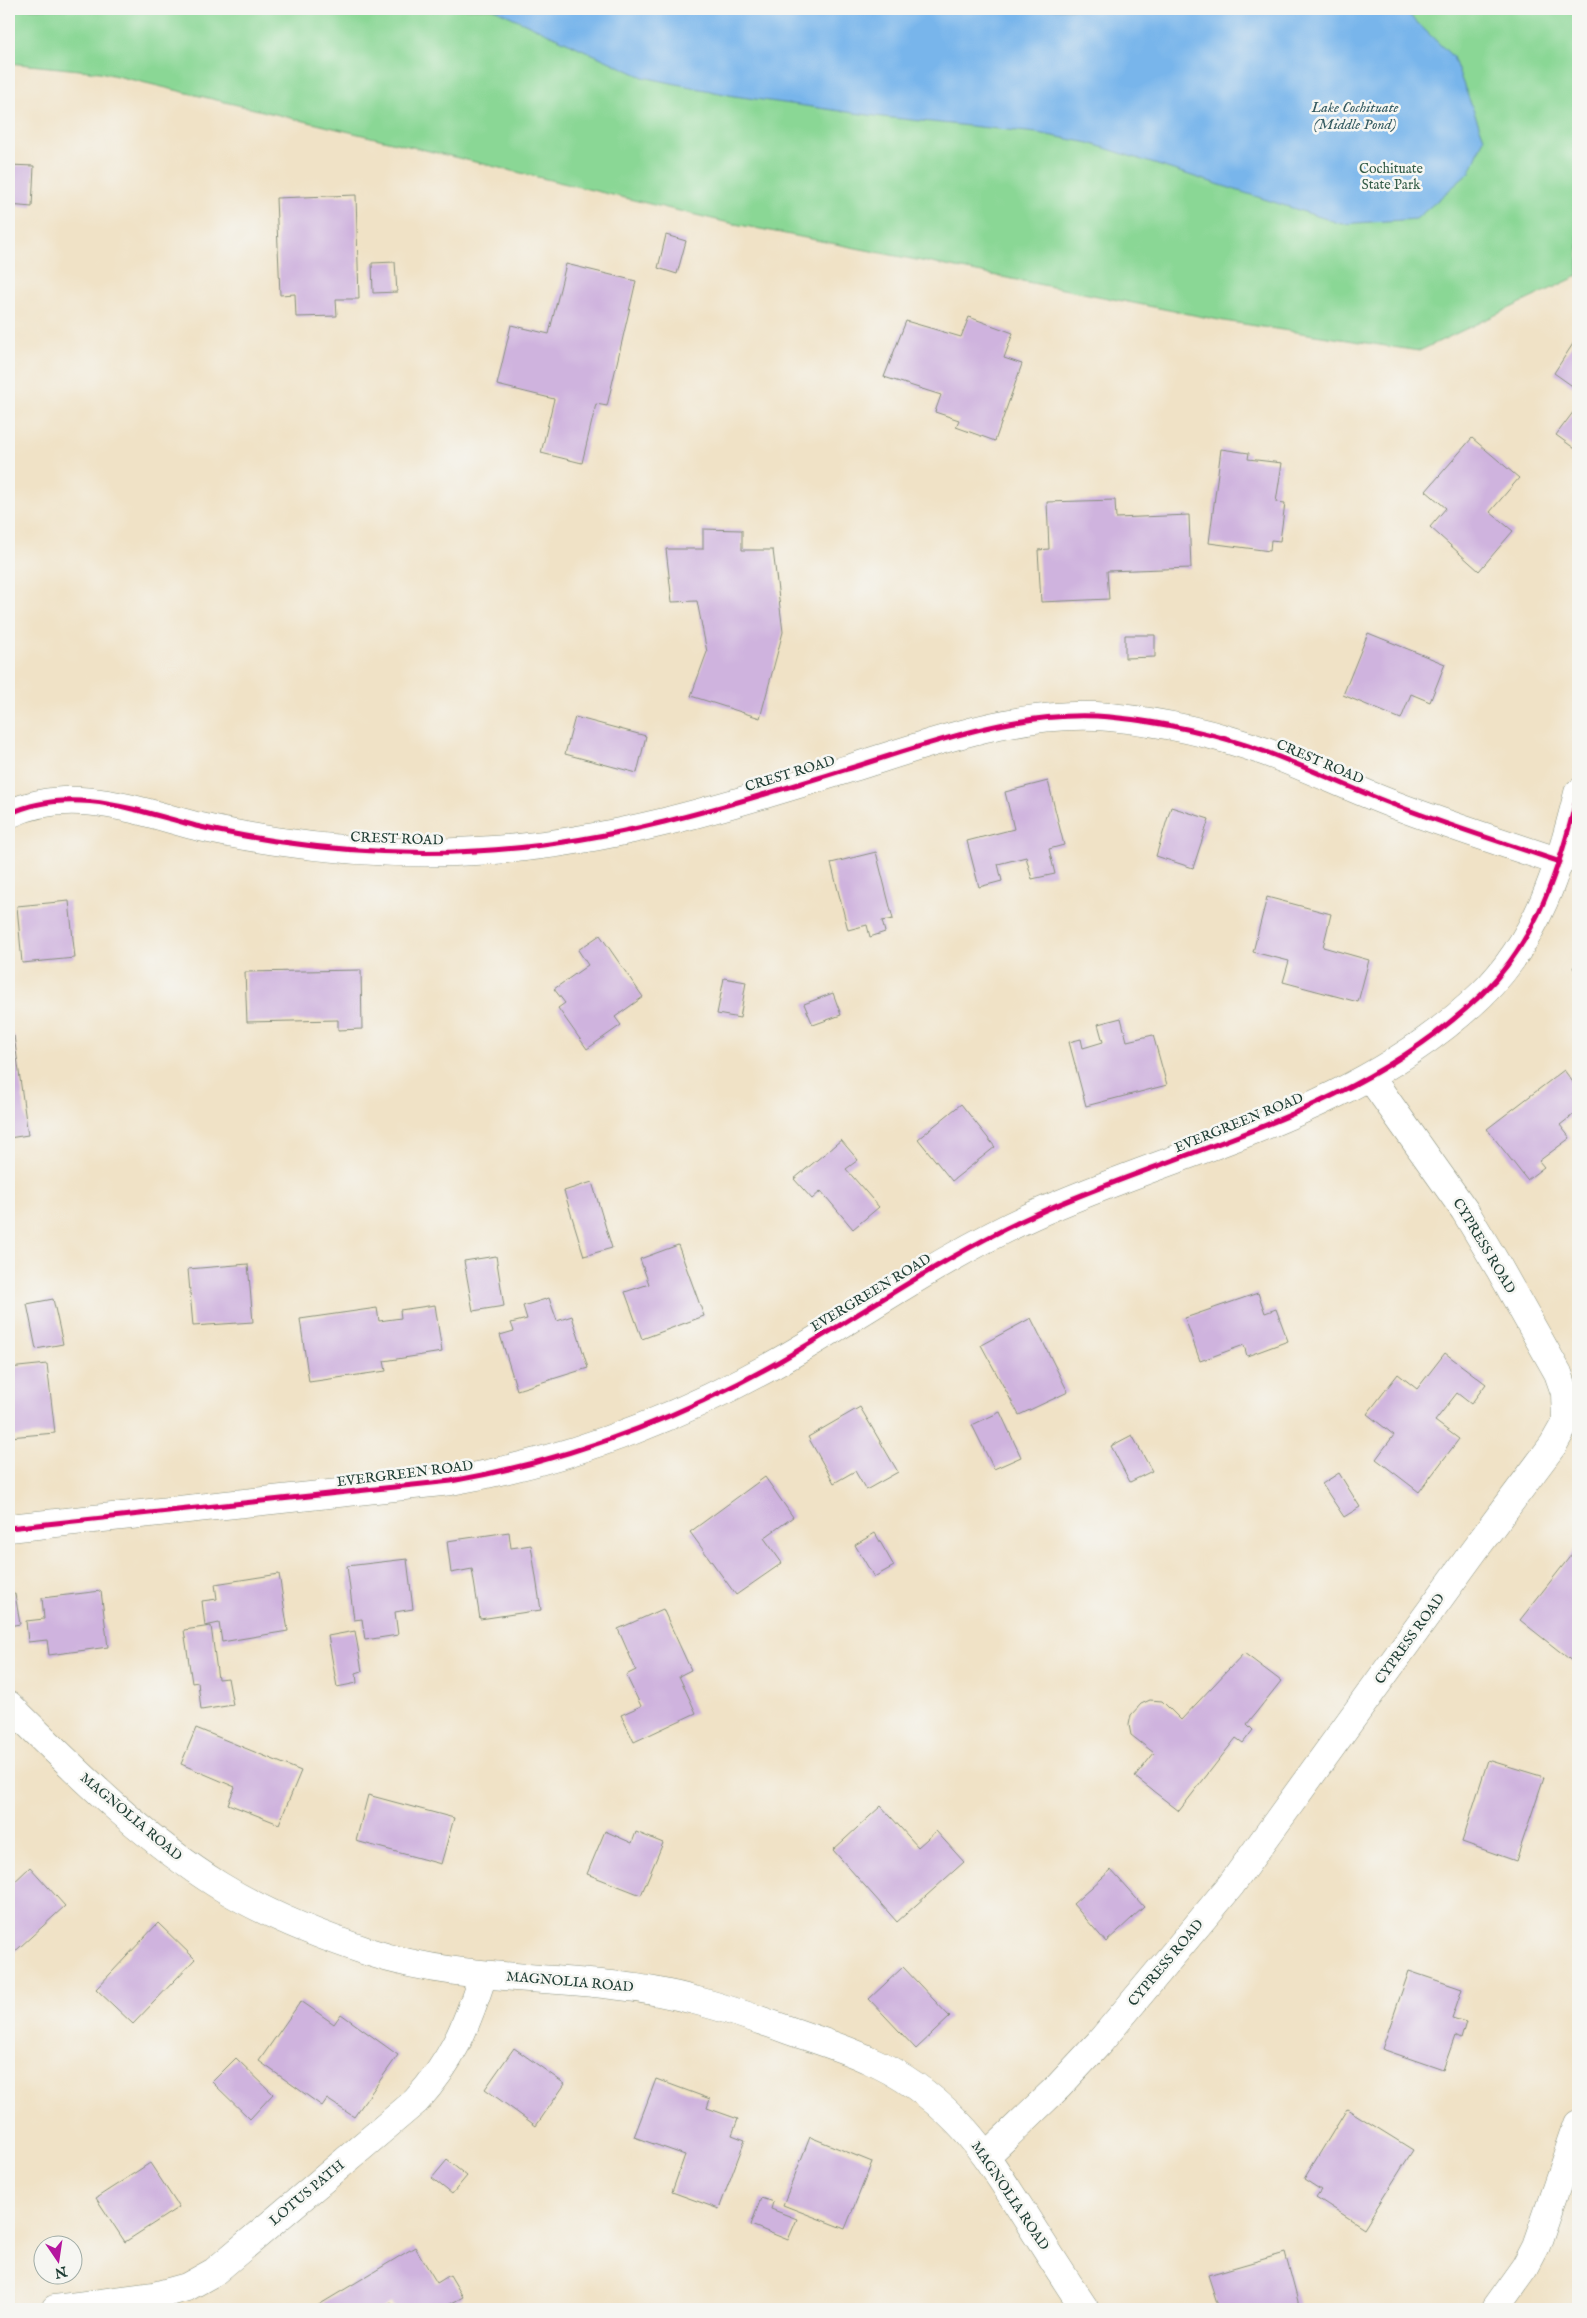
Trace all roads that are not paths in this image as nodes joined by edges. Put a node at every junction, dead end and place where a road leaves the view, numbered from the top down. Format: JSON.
{"nodes":[{"id":1,"x":1578,"y":793,"type":"edge"},
{"id":2,"x":9,"y":814,"type":"edge"},
{"id":3,"x":1560,"y":862,"type":"junction"},
{"id":4,"x":1370,"y":1077,"type":"junction"},
{"id":5,"x":9,"y":1528,"type":"edge"},
{"id":6,"x":9,"y":1705,"type":"edge"},
{"id":7,"x":483,"y":1975,"type":"junction"},
{"id":8,"x":1578,"y":2124,"type":"edge"},
{"id":9,"x":986,"y":2156,"type":"junction"},
{"id":10,"x":55,"y":2309,"type":"edge"},
{"id":11,"x":1085,"y":2309,"type":"edge"},
{"id":12,"x":1495,"y":2309,"type":"edge"}],
"edges":[{"from":1,"to":3,"type":"street","name":"EVERGREEN ROAD"},
{"from":2,"to":3,"type":"street","name":"CREST ROAD"},
{"from":3,"to":4,"type":"street","name":"EVERGREEN ROAD"},
{"from":4,"to":5,"type":"street","name":"EVERGREEN ROAD"},
{"from":4,"to":9,"type":"street","name":"CYPRESS ROAD"},
{"from":6,"to":7,"type":"street","name":"MAGNOLIA ROAD"},
{"from":7,"to":9,"type":"street","name":"MAGNOLIA ROAD"},
{"from":7,"to":10,"type":"street","name":"LOTUS PATH"},
{"from":8,"to":12,"type":"street"},
{"from":9,"to":11,"type":"street","name":"MAGNOLIA ROAD"}]}
